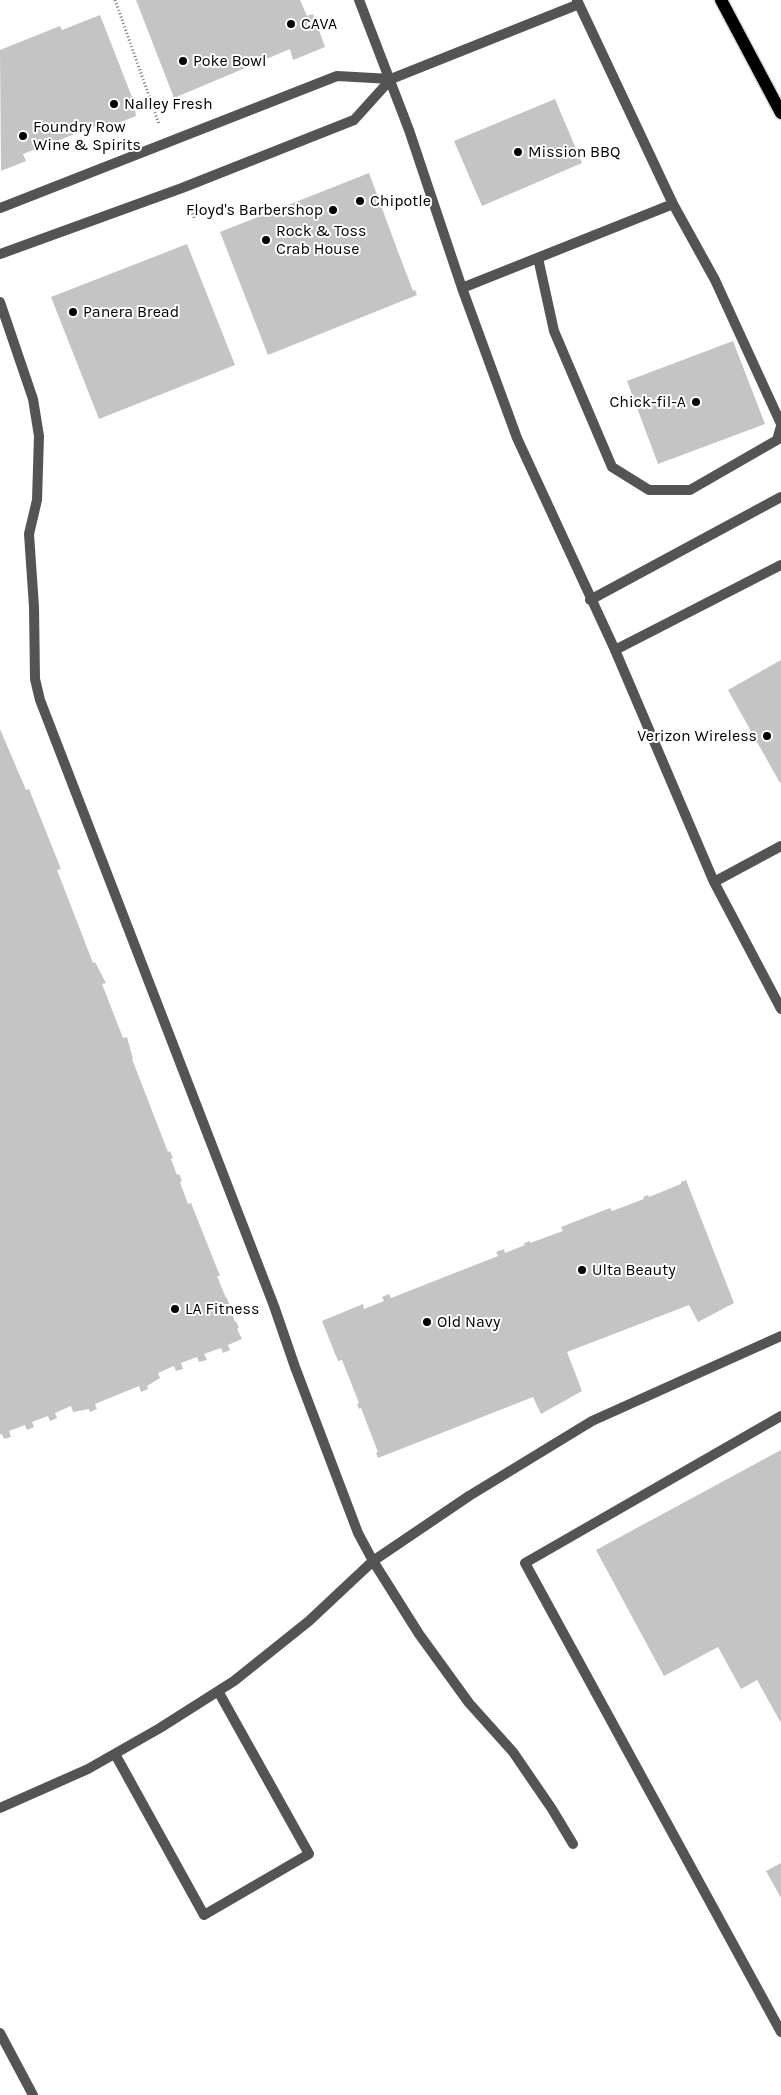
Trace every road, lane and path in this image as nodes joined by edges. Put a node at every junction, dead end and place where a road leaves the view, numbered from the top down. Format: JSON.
{"nodes":[{"id":1,"x":114,"y":0,"type":"edge"},
{"id":2,"x":359,"y":0,"type":"edge"},
{"id":3,"x":721,"y":0,"type":"edge"},
{"id":4,"x":578,"y":2,"type":"edge"},
{"id":5,"x":391,"y":79,"type":"junction"},
{"id":6,"x":781,"y":113,"type":"edge"},
{"id":7,"x":166,"y":144,"type":"junction"},
{"id":8,"x":182,"y":188,"type":"junction"},
{"id":9,"x":673,"y":204,"type":"junction"},
{"id":10,"x":0,"y":208,"type":"edge"},
{"id":11,"x":195,"y":220,"type":"dead end"},
{"id":12,"x":0,"y":254,"type":"edge"},
{"id":13,"x":538,"y":258,"type":"junction"},
{"id":14,"x":462,"y":288,"type":"junction"},
{"id":15,"x":0,"y":302,"type":"edge"},
{"id":16,"x":781,"y":425,"type":"edge"},
{"id":17,"x":781,"y":498,"type":"edge"},
{"id":18,"x":781,"y":565,"type":"edge"},
{"id":19,"x":590,"y":600,"type":"junction"},
{"id":20,"x":615,"y":650,"type":"junction"},
{"id":21,"x":781,"y":846,"type":"edge"},
{"id":22,"x":714,"y":882,"type":"junction"},
{"id":23,"x":781,"y":1010,"type":"edge"},
{"id":24,"x":781,"y":1336,"type":"edge"},
{"id":25,"x":781,"y":1416,"type":"edge"},
{"id":26,"x":373,"y":1561,"type":"junction"},
{"id":27,"x":218,"y":1691,"type":"junction"},
{"id":28,"x":115,"y":1754,"type":"junction"},
{"id":29,"x":0,"y":1808,"type":"edge"},
{"id":30,"x":573,"y":1844,"type":"dead end"},
{"id":31,"x":781,"y":2032,"type":"edge"},
{"id":32,"x":0,"y":2033,"type":"edge"},
{"id":33,"x":33,"y":2095,"type":"edge"}],
"edges":[{"from":1,"to":7,"type":"path"},
{"from":2,"to":5,"type":"lane"},
{"from":3,"to":6,"type":"main road"},
{"from":4,"to":5,"type":"lane"},
{"from":4,"to":9,"type":"lane"},
{"from":5,"to":7,"type":"lane"},
{"from":5,"to":8,"type":"lane"},
{"from":5,"to":14,"type":"lane"},
{"from":7,"to":10,"type":"lane"},
{"from":8,"to":11,"type":"path"},
{"from":8,"to":12,"type":"lane"},
{"from":9,"to":13,"type":"lane"},
{"from":9,"to":16,"type":"lane"},
{"from":13,"to":14,"type":"lane"},
{"from":13,"to":16,"type":"lane"},
{"from":14,"to":19,"type":"lane"},
{"from":15,"to":26,"type":"lane"},
{"from":17,"to":19,"type":"lane"},
{"from":18,"to":20,"type":"lane"},
{"from":19,"to":20,"type":"lane"},
{"from":20,"to":22,"type":"lane"},
{"from":21,"to":22,"type":"lane"},
{"from":22,"to":23,"type":"lane"},
{"from":24,"to":26,"type":"lane"},
{"from":25,"to":31,"type":"lane"},
{"from":26,"to":27,"type":"lane"},
{"from":26,"to":30,"type":"lane"},
{"from":27,"to":28,"type":"lane"},
{"from":27,"to":28,"type":"lane"},
{"from":28,"to":29,"type":"lane"},
{"from":32,"to":33,"type":"lane"}]}
